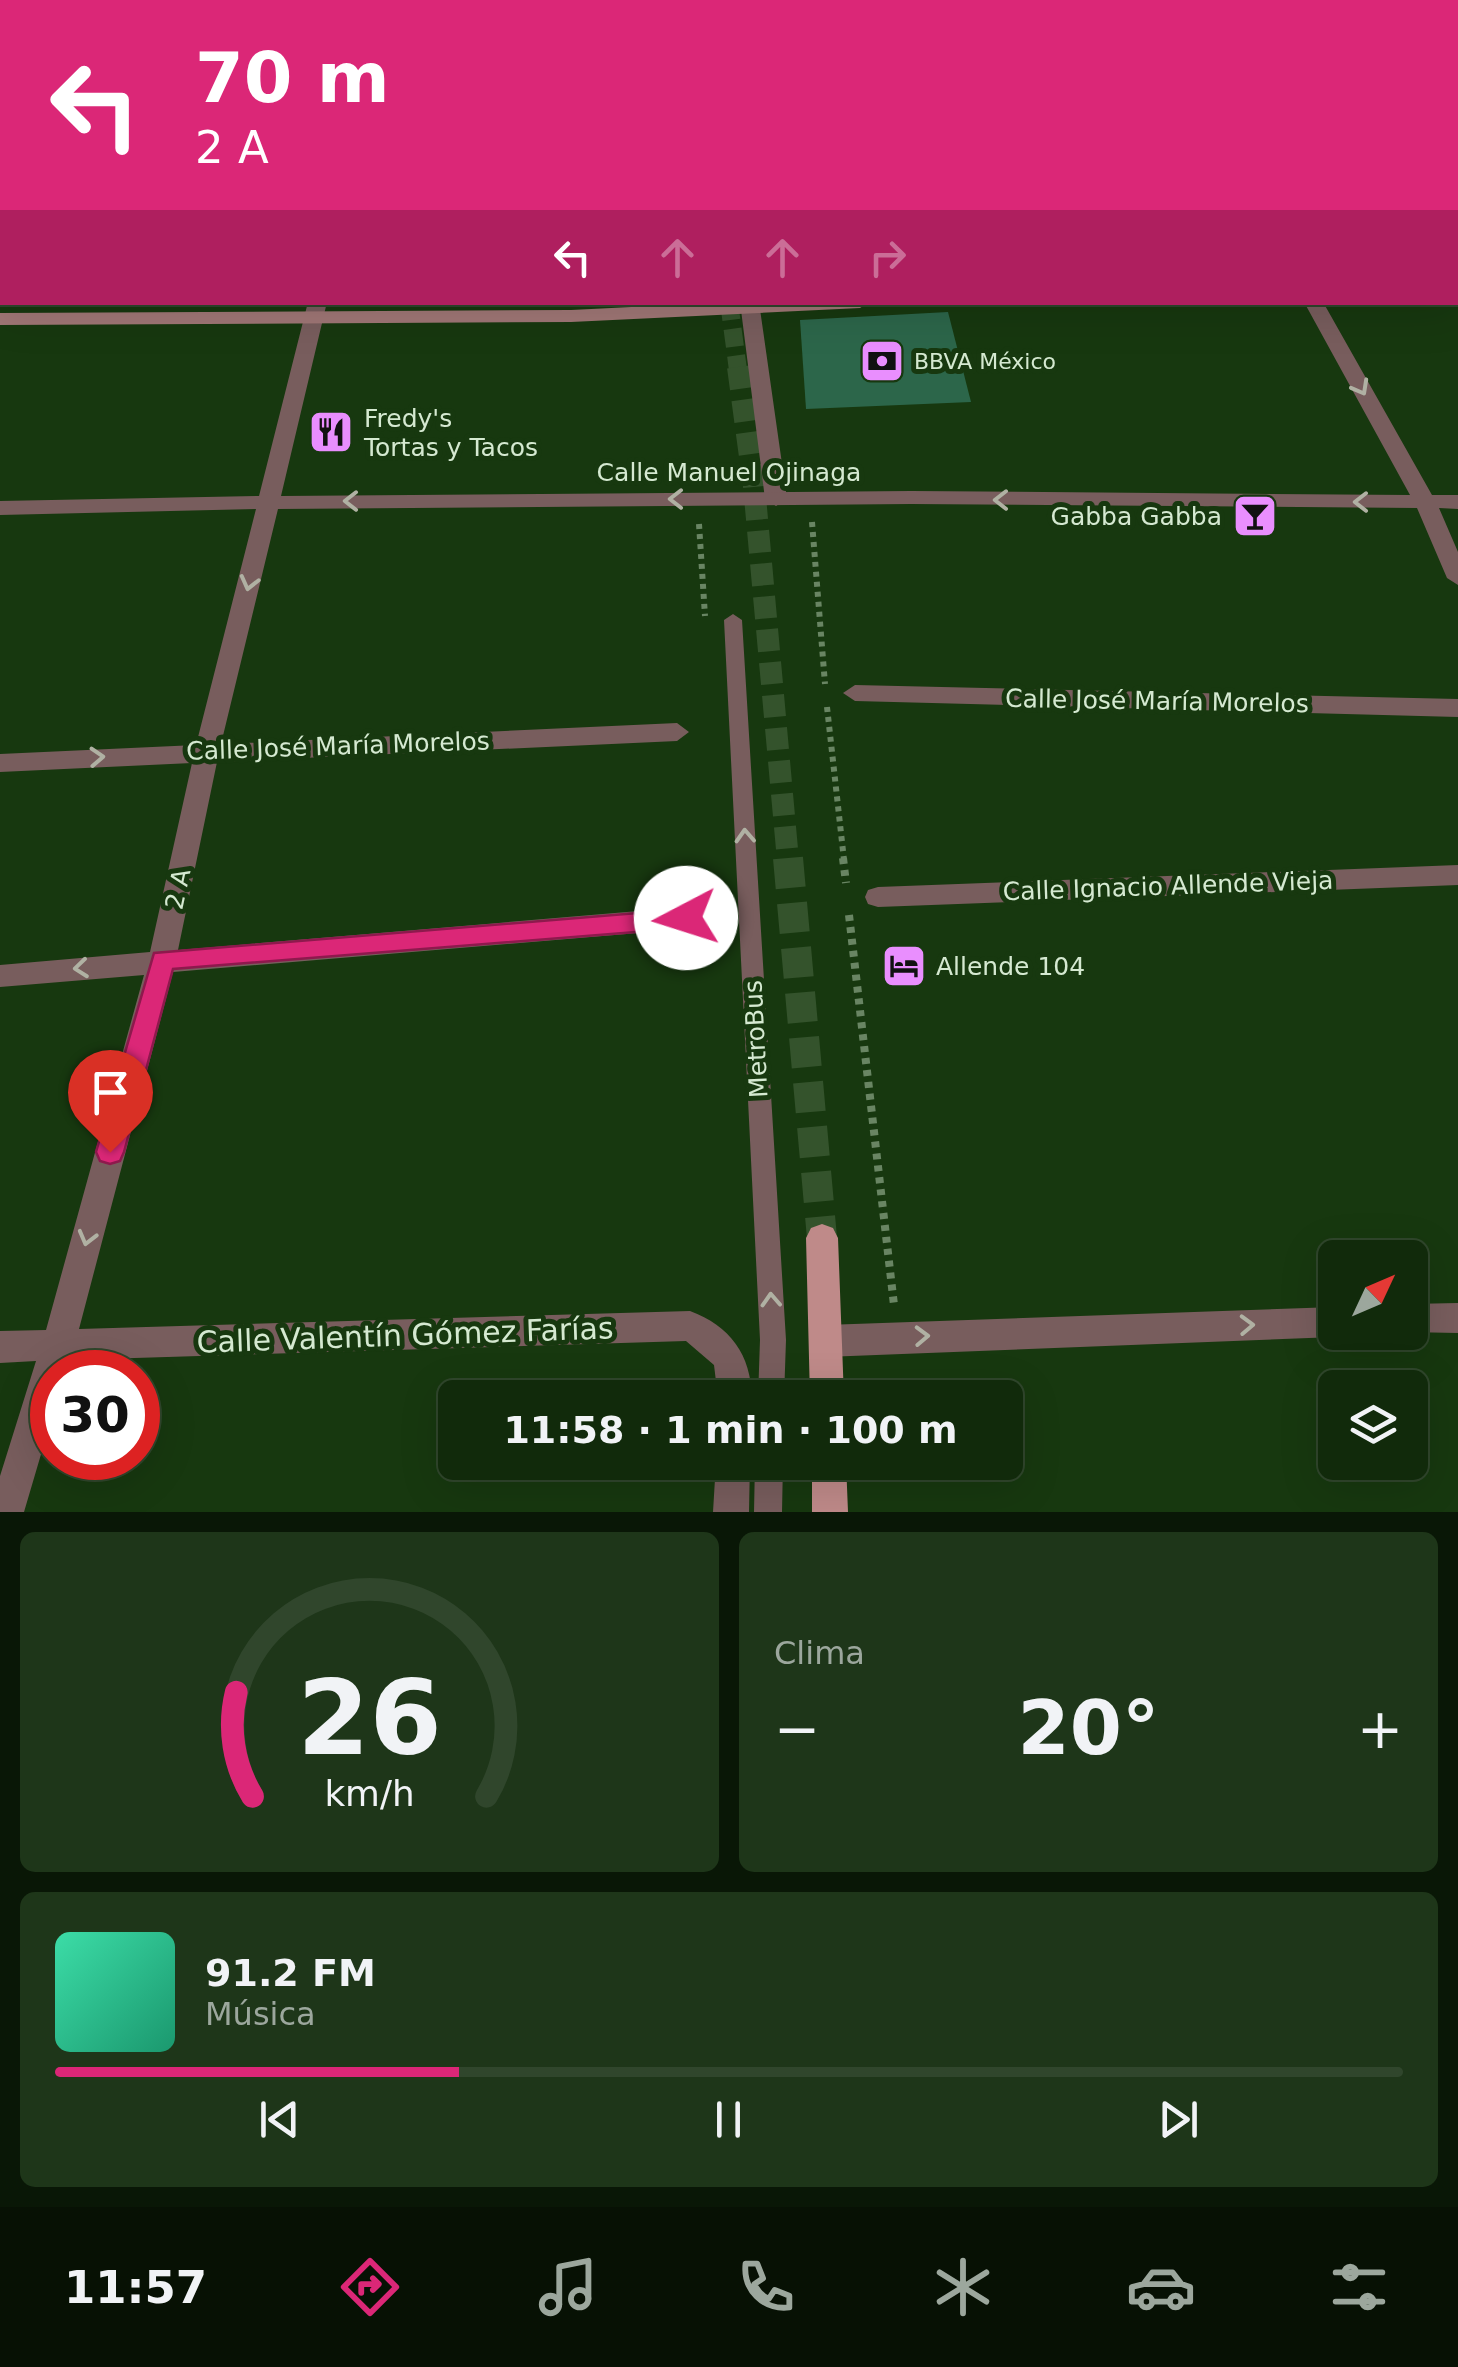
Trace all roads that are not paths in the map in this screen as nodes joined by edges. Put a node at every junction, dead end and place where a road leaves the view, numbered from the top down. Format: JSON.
{"nodes":[{"id":1,"x":777,"y":305,"type":"edge"},
{"id":2,"x":1315,"y":305,"type":"edge"},
{"id":3,"x":749,"y":306,"type":"edge"},
{"id":4,"x":316,"y":310,"type":"edge"},
{"id":5,"x":0,"y":319,"type":"edge"},
{"id":6,"x":776,"y":499,"type":"junction"},
{"id":7,"x":269,"y":501,"type":"junction"},
{"id":8,"x":1424,"y":502,"type":"junction"},
{"id":9,"x":1458,"y":502,"type":"edge"},
{"id":10,"x":0,"y":508,"type":"edge"},
{"id":11,"x":1458,"y":578,"type":"edge"},
{"id":12,"x":733,"y":620,"type":"dead end"},
{"id":13,"x":856,"y":694,"type":"dead end"},
{"id":14,"x":1458,"y":708,"type":"edge"},
{"id":15,"x":677,"y":732,"type":"dead end"},
{"id":16,"x":208,"y":752,"type":"junction"},
{"id":17,"x":0,"y":763,"type":"edge"},
{"id":18,"x":1458,"y":875,"type":"edge"},
{"id":19,"x":878,"y":898,"type":"dead end"},
{"id":20,"x":686,"y":918,"type":"dead end"},
{"id":21,"x":162,"y":960,"type":"junction"},
{"id":22,"x":0,"y":976,"type":"edge"},
{"id":23,"x":822,"y":1238,"type":"tunnel mouth"},
{"id":24,"x":1458,"y":1318,"type":"edge"},
{"id":25,"x":1428,"y":1319,"type":"edge"},
{"id":26,"x":1318,"y":1323,"type":"edge"},
{"id":27,"x":825,"y":1340,"type":"junction"},
{"id":28,"x":58,"y":1345,"type":"junction"},
{"id":29,"x":0,"y":1347,"type":"edge"},
{"id":30,"x":735,"y":1380,"type":"edge"},
{"id":31,"x":772,"y":1380,"type":"edge"},
{"id":32,"x":826,"y":1380,"type":"edge"},
{"id":33,"x":733,"y":1480,"type":"edge"},
{"id":34,"x":769,"y":1480,"type":"edge"},
{"id":35,"x":829,"y":1480,"type":"edge"},
{"id":36,"x":6,"y":1512,"type":"edge"},
{"id":37,"x":732,"y":1512,"type":"edge"},
{"id":38,"x":768,"y":1512,"type":"edge"},
{"id":39,"x":830,"y":1512,"type":"edge"}],
"edges":[{"from":1,"to":3,"type":"main road"},
{"from":2,"to":8,"type":"street","one_way":true},
{"from":3,"to":4,"type":"main road"},
{"from":3,"to":6,"type":"street"},
{"from":4,"to":5,"type":"main road"},
{"from":4,"to":7,"type":"street","name":"2 A"},
{"from":6,"to":7,"type":"street","name":"Calle Manuel Ojinaga","one_way":true},
{"from":8,"to":6,"type":"street","name":"Calle Manuel Ojinaga","one_way":true},
{"from":7,"to":10,"type":"street","name":"Calle Manuel Ojinaga"},
{"from":7,"to":16,"type":"street","name":"2 A","one_way":true},
{"from":8,"to":9,"type":"street","name":"Calle Manuel Ojinaga"},
{"from":8,"to":11,"type":"street"},
{"from":31,"to":12,"type":"lane","name":"MetroBus","one_way":true},
{"from":13,"to":14,"type":"street","name":"Calle José María Morelos"},
{"from":15,"to":16,"type":"street","name":"Calle José María Morelos"},
{"from":17,"to":16,"type":"street","name":"Calle José María Morelos","one_way":true},
{"from":16,"to":21,"type":"street","name":"2 A"},
{"from":18,"to":19,"type":"street","name":"Calle Ignacio Allende Vieja"},
{"from":20,"to":21,"type":"street"},
{"from":21,"to":22,"type":"street","one_way":true},
{"from":21,"to":28,"type":"street","name":"2 A","one_way":true},
{"from":23,"to":27,"type":"main road"},
{"from":24,"to":25,"type":"street"},
{"from":27,"to":26,"type":"street","one_way":true},
{"from":27,"to":32,"type":"main road"},
{"from":28,"to":29,"type":"street","name":"Calle Valentín Gómez Farías"},
{"from":28,"to":30,"type":"street","name":"Calle Valentín Gómez Farías"},
{"from":28,"to":36,"type":"street","name":"2 A"},
{"from":33,"to":37,"type":"street"},
{"from":34,"to":38,"type":"lane"},
{"from":35,"to":39,"type":"main road"}]}
